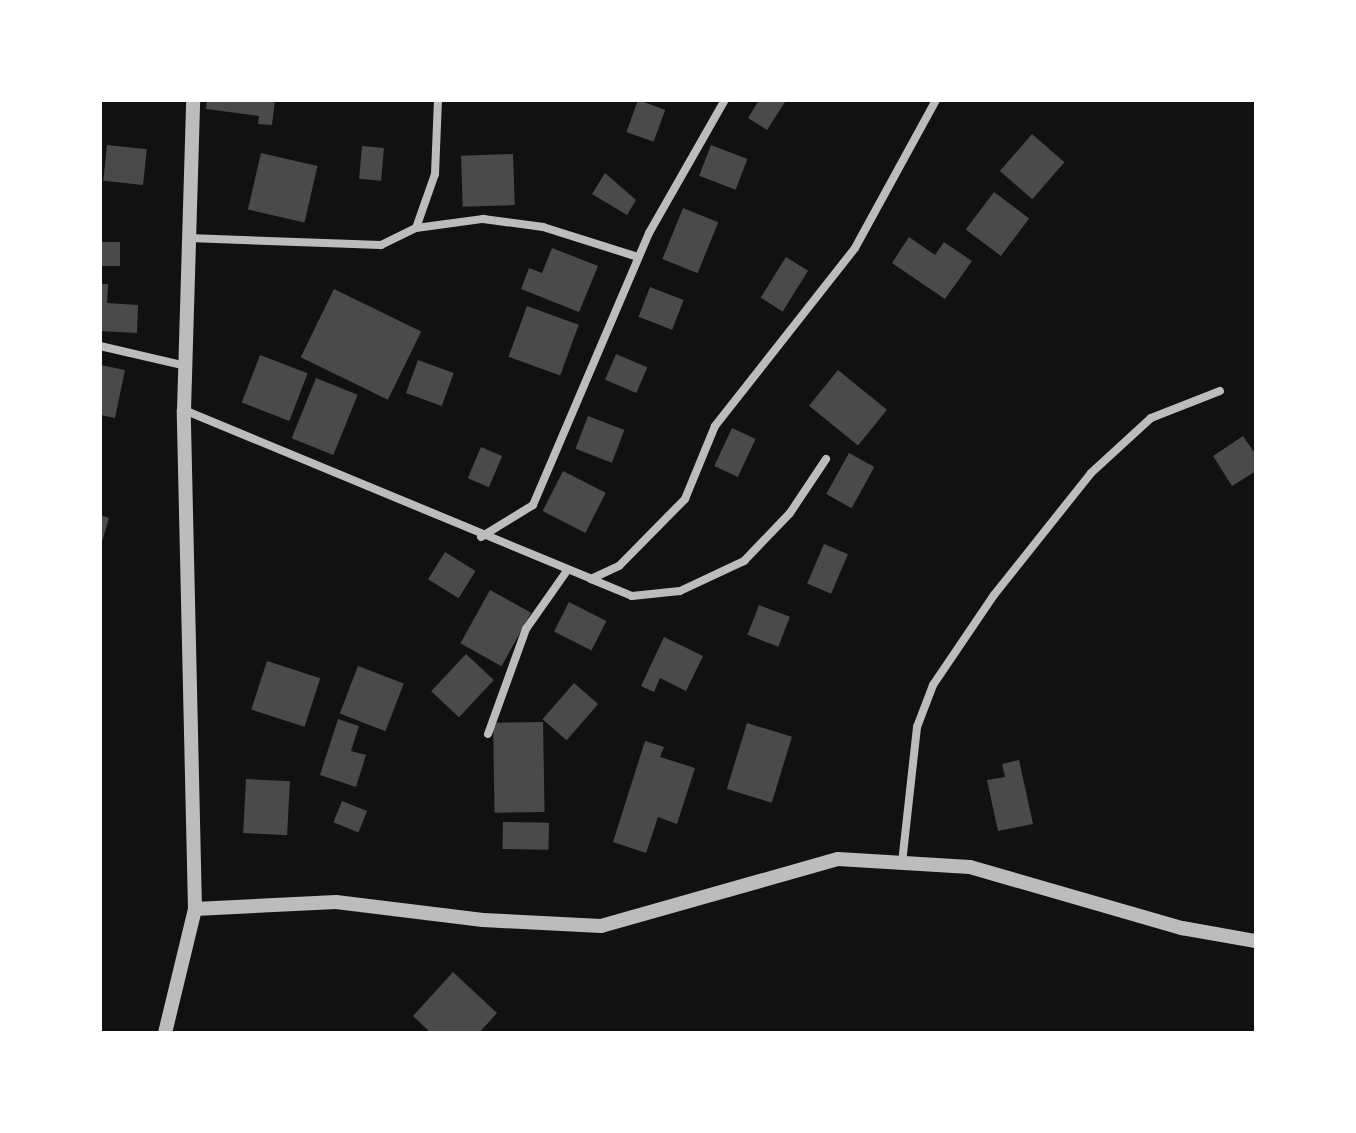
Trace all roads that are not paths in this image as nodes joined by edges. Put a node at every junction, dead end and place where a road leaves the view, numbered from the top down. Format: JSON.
{"nodes":[{"id":1,"x":193,"y":100,"type":"edge"},
{"id":2,"x":438,"y":100,"type":"edge"},
{"id":3,"x":725,"y":100,"type":"edge"},
{"id":4,"x":936,"y":100,"type":"edge"},
{"id":5,"x":416,"y":228,"type":"junction"},
{"id":6,"x":189,"y":238,"type":"junction"},
{"id":7,"x":638,"y":257,"type":"junction"},
{"id":8,"x":100,"y":346,"type":"edge"},
{"id":9,"x":187,"y":366,"type":"junction"},
{"id":10,"x":1220,"y":391,"type":"dead end"},
{"id":11,"x":184,"y":410,"type":"junction"},
{"id":12,"x":826,"y":459,"type":"dead end"},
{"id":13,"x":481,"y":537,"type":"junction"},
{"id":14,"x":566,"y":572,"type":"junction"},
{"id":15,"x":591,"y":579,"type":"junction"},
{"id":16,"x":488,"y":734,"type":"dead end"},
{"id":17,"x":902,"y":863,"type":"junction"},
{"id":18,"x":195,"y":909,"type":"junction"},
{"id":19,"x":1256,"y":941,"type":"edge"},
{"id":20,"x":165,"y":1033,"type":"edge"}],
"edges":[{"from":1,"to":6,"type":"street"},
{"from":2,"to":5,"type":"street"},
{"from":3,"to":7,"type":"street"},
{"from":4,"to":15,"type":"street"},
{"from":5,"to":6,"type":"street"},
{"from":5,"to":7,"type":"street"},
{"from":6,"to":9,"type":"street"},
{"from":7,"to":13,"type":"street"},
{"from":8,"to":9,"type":"street"},
{"from":9,"to":11,"type":"street"},
{"from":10,"to":17,"type":"street"},
{"from":11,"to":13,"type":"street"},
{"from":11,"to":18,"type":"street"},
{"from":12,"to":15,"type":"street"},
{"from":13,"to":14,"type":"street"},
{"from":14,"to":15,"type":"street"},
{"from":14,"to":16,"type":"street"},
{"from":17,"to":18,"type":"street"},
{"from":17,"to":19,"type":"street"},
{"from":18,"to":20,"type":"street"}]}
